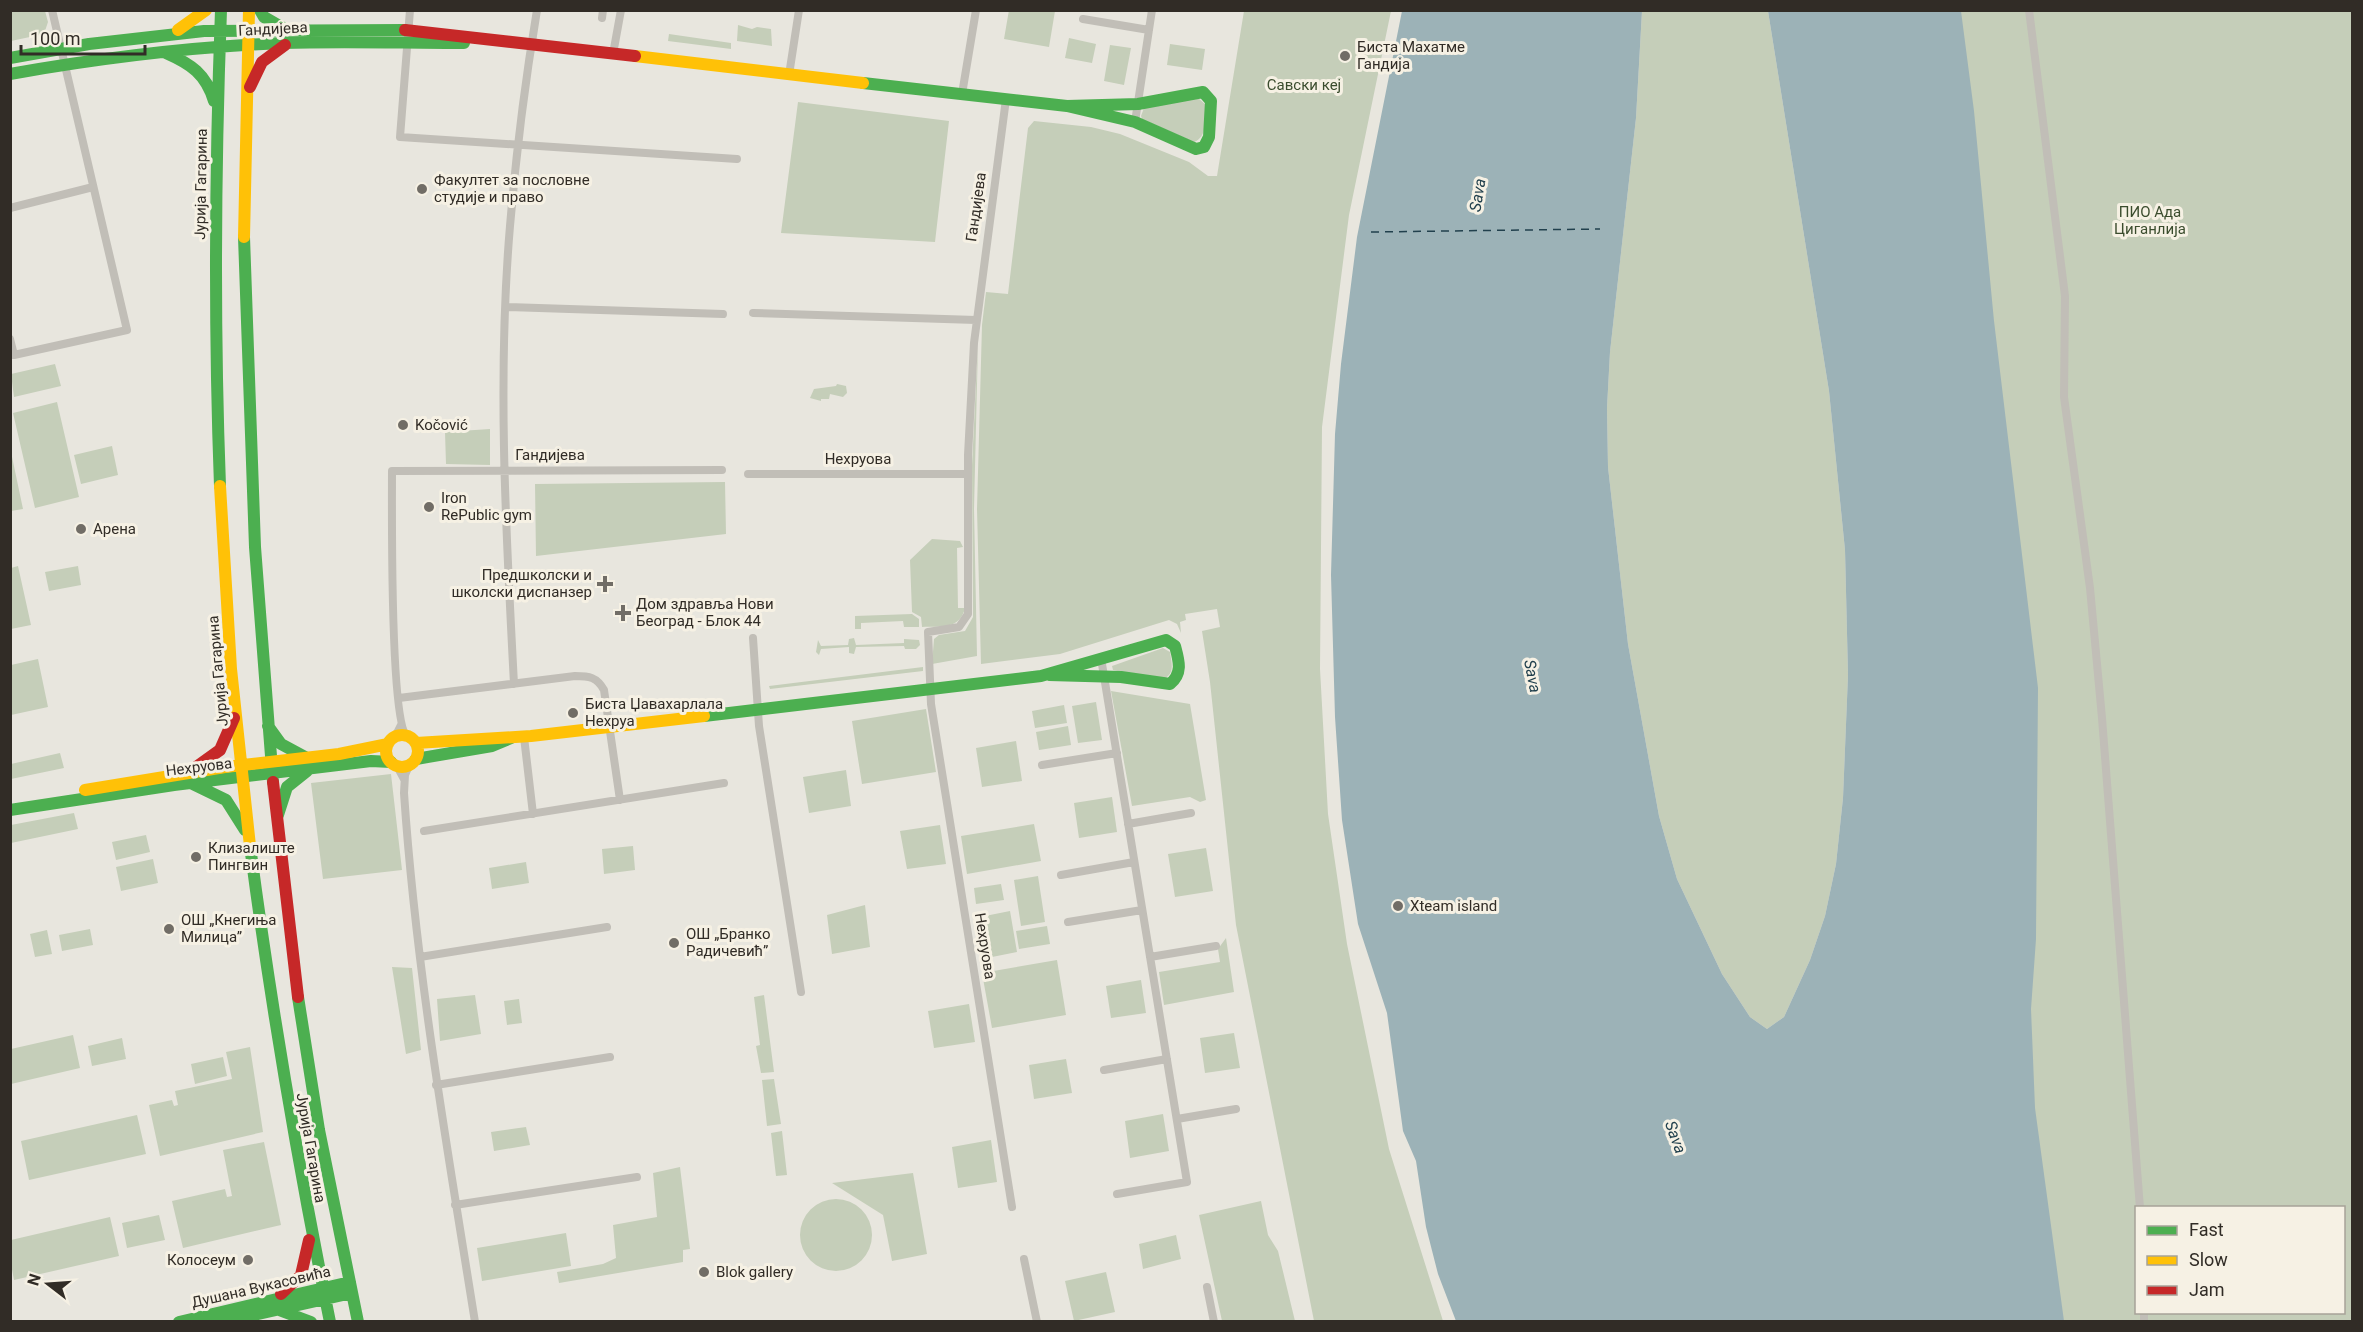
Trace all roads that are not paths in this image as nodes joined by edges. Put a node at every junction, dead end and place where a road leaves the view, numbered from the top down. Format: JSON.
{"nodes":[{"id":1,"x":52,"y":10,"type":"edge"},
{"id":2,"x":206,"y":10,"type":"edge"},
{"id":3,"x":221,"y":10,"type":"edge"},
{"id":4,"x":249,"y":10,"type":"edge"},
{"id":5,"x":260,"y":10,"type":"edge"},
{"id":6,"x":410,"y":10,"type":"edge"},
{"id":7,"x":537,"y":10,"type":"edge"},
{"id":8,"x":621,"y":10,"type":"edge"},
{"id":9,"x":799,"y":10,"type":"edge"},
{"id":10,"x":976,"y":10,"type":"edge"},
{"id":11,"x":1152,"y":10,"type":"edge"},
{"id":12,"x":2029,"y":10,"type":"edge"},
{"id":13,"x":1083,"y":20,"type":"dead end"},
{"id":14,"x":290,"y":29,"type":"junction"},
{"id":15,"x":220,"y":30,"type":"junction"},
{"id":16,"x":248,"y":30,"type":"junction"},
{"id":17,"x":1149,"y":30,"type":"junction"},
{"id":18,"x":168,"y":34,"type":"junction"},
{"id":19,"x":408,"y":36,"type":"junction"},
{"id":20,"x":289,"y":43,"type":"junction"},
{"id":21,"x":247,"y":45,"type":"junction"},
{"id":22,"x":531,"y":45,"type":"junction"},
{"id":23,"x":219,"y":47,"type":"junction"},
{"id":24,"x":61,"y":48,"type":"junction"},
{"id":25,"x":164,"y":52,"type":"junction"},
{"id":26,"x":613,"y":54,"type":"junction"},
{"id":27,"x":10,"y":58,"type":"edge"},
{"id":28,"x":65,"y":65,"type":"junction"},
{"id":29,"x":10,"y":74,"type":"edge"},
{"id":30,"x":789,"y":75,"type":"junction"},
{"id":31,"x":962,"y":94,"type":"junction"},
{"id":32,"x":1006,"y":99,"type":"junction"},
{"id":33,"x":1138,"y":104,"type":"junction"},
{"id":34,"x":1067,"y":106,"type":"junction"},
{"id":35,"x":245,"y":109,"type":"junction"},
{"id":36,"x":217,"y":111,"type":"junction"},
{"id":37,"x":1135,"y":122,"type":"junction"},
{"id":38,"x":517,"y":144,"type":"junction"},
{"id":39,"x":737,"y":159,"type":"dead end"},
{"id":40,"x":93,"y":187,"type":"junction"},
{"id":41,"x":10,"y":208,"type":"edge"},
{"id":42,"x":506,"y":307,"type":"junction"},
{"id":43,"x":753,"y":313,"type":"dead end"},
{"id":44,"x":723,"y":314,"type":"dead end"},
{"id":45,"x":976,"y":320,"type":"junction"},
{"id":46,"x":10,"y":339,"type":"edge"},
{"id":47,"x":504,"y":470,"type":"junction"},
{"id":48,"x":722,"y":470,"type":"dead end"},
{"id":49,"x":748,"y":474,"type":"dead end"},
{"id":50,"x":968,"y":474,"type":"junction"},
{"id":51,"x":753,"y":638,"type":"dead end"},
{"id":52,"x":1101,"y":658,"type":"junction"},
{"id":53,"x":1049,"y":675,"type":"junction"},
{"id":54,"x":1104,"y":676,"type":"junction"},
{"id":55,"x":514,"y":684,"type":"junction"},
{"id":56,"x":930,"y":689,"type":"junction"},
{"id":57,"x":399,"y":698,"type":"junction"},
{"id":58,"x":758,"y":710,"type":"junction"},
{"id":59,"x":236,"y":711,"type":"junction"},
{"id":60,"x":266,"y":722,"type":"junction"},
{"id":61,"x":609,"y":727,"type":"junction"},
{"id":62,"x":401,"y":737,"type":"junction"},
{"id":63,"x":518,"y":737,"type":"junction"},
{"id":64,"x":1117,"y":753,"type":"junction"},
{"id":65,"x":404,"y":763,"type":"junction"},
{"id":66,"x":308,"y":764,"type":"junction"},
{"id":67,"x":1042,"y":765,"type":"dead end"},
{"id":68,"x":270,"y":768,"type":"junction"},
{"id":69,"x":241,"y":771,"type":"junction"},
{"id":70,"x":188,"y":778,"type":"junction"},
{"id":71,"x":724,"y":783,"type":"dead end"},
{"id":72,"x":620,"y":800,"type":"junction"},
{"id":73,"x":10,"y":802,"type":"edge"},
{"id":74,"x":10,"y":810,"type":"edge"},
{"id":75,"x":1191,"y":813,"type":"dead end"},
{"id":76,"x":533,"y":814,"type":"junction"},
{"id":77,"x":1128,"y":824,"type":"junction"},
{"id":78,"x":424,"y":831,"type":"dead end"},
{"id":79,"x":277,"y":834,"type":"junction"},
{"id":80,"x":249,"y":839,"type":"junction"},
{"id":81,"x":1134,"y":862,"type":"junction"},
{"id":82,"x":1061,"y":875,"type":"dead end"},
{"id":83,"x":1142,"y":910,"type":"junction"},
{"id":84,"x":1068,"y":922,"type":"dead end"},
{"id":85,"x":607,"y":927,"type":"dead end"},
{"id":86,"x":1216,"y":946,"type":"dead end"},
{"id":87,"x":420,"y":957,"type":"junction"},
{"id":88,"x":1150,"y":957,"type":"junction"},
{"id":89,"x":801,"y":992,"type":"dead end"},
{"id":90,"x":610,"y":1057,"type":"dead end"},
{"id":91,"x":1167,"y":1059,"type":"junction"},
{"id":92,"x":1104,"y":1070,"type":"dead end"},
{"id":93,"x":436,"y":1085,"type":"junction"},
{"id":94,"x":1236,"y":1109,"type":"dead end"},
{"id":95,"x":1177,"y":1119,"type":"junction"},
{"id":96,"x":636,"y":1177,"type":"dead end"},
{"id":97,"x":1117,"y":1194,"type":"dead end"},
{"id":98,"x":455,"y":1205,"type":"junction"},
{"id":99,"x":2140,"y":1206,"type":"edge"},
{"id":100,"x":1012,"y":1207,"type":"dead end"},
{"id":101,"x":310,"y":1224,"type":"junction"},
{"id":102,"x":1023,"y":1259,"type":"dead end"},
{"id":103,"x":351,"y":1287,"type":"junction"},
{"id":104,"x":1207,"y":1287,"type":"dead end"},
{"id":105,"x":324,"y":1292,"type":"junction"},
{"id":106,"x":274,"y":1305,"type":"junction"},
{"id":107,"x":179,"y":1322,"type":"edge"},
{"id":108,"x":222,"y":1322,"type":"edge"},
{"id":109,"x":311,"y":1322,"type":"edge"},
{"id":110,"x":330,"y":1322,"type":"edge"},
{"id":111,"x":358,"y":1322,"type":"edge"},
{"id":112,"x":475,"y":1322,"type":"edge"},
{"id":113,"x":1037,"y":1322,"type":"edge"},
{"id":114,"x":1214,"y":1322,"type":"edge"}],
"edges":[{"from":1,"to":24,"type":"street"},
{"from":2,"to":18,"type":"main road"},
{"from":3,"to":15,"type":"main road","name":"Јурија Гагарина"},
{"from":4,"to":16,"type":"main road","name":"Јурија Гагарина"},
{"from":5,"to":14,"type":"main road"},
{"from":6,"to":19,"type":"street"},
{"from":7,"to":22,"type":"street"},
{"from":8,"to":26,"type":"street"},
{"from":9,"to":30,"type":"street"},
{"from":10,"to":31,"type":"street"},
{"from":11,"to":17,"type":"street"},
{"from":12,"to":99,"type":"street"},
{"from":13,"to":17,"type":"street"},
{"from":14,"to":16,"type":"main road","name":"Гандијева"},
{"from":14,"to":19,"type":"main road","name":"Гандијева"},
{"from":15,"to":16,"type":"main road","name":"Гандијева"},
{"from":15,"to":18,"type":"main road","name":"Гандијева"},
{"from":15,"to":23,"type":"main road","name":"Јурија Гагарина"},
{"from":16,"to":21,"type":"main road","name":"Јурија Гагарина"},
{"from":17,"to":33,"type":"street"},
{"from":18,"to":24,"type":"main road","name":"Гандијева"},
{"from":19,"to":20,"type":"main road","name":"Гандијева"},
{"from":19,"to":22,"type":"main road","name":"Гандијева"},
{"from":19,"to":38,"type":"street"},
{"from":20,"to":21,"type":"main road","name":"Гандијева"},
{"from":20,"to":35,"type":"main road"},
{"from":21,"to":23,"type":"main road","name":"Гандијева"},
{"from":21,"to":35,"type":"main road","name":"Јурија Гагарина"},
{"from":22,"to":26,"type":"main road","name":"Гандијева"},
{"from":22,"to":38,"type":"street","name":"Гандијева"},
{"from":23,"to":25,"type":"main road","name":"Гандијева"},
{"from":23,"to":36,"type":"main road","name":"Јурија Гагарина"},
{"from":24,"to":27,"type":"main road","name":"Гандијева"},
{"from":24,"to":28,"type":"street"},
{"from":25,"to":28,"type":"main road","name":"Гандијева"},
{"from":25,"to":36,"type":"main road"},
{"from":26,"to":30,"type":"main road","name":"Гандијева"},
{"from":28,"to":29,"type":"main road","name":"Гандијева"},
{"from":28,"to":40,"type":"street"},
{"from":30,"to":31,"type":"main road","name":"Гандијева"},
{"from":31,"to":32,"type":"main road","name":"Гандијева"},
{"from":32,"to":34,"type":"main road","name":"Гандијева"},
{"from":32,"to":45,"type":"street","name":"Гандијева"},
{"from":33,"to":34,"type":"main road","name":"Гандијева"},
{"from":33,"to":37,"type":"street"},
{"from":33,"to":37,"type":"main road","name":"Гандијева"},
{"from":34,"to":37,"type":"main road","name":"Гандијева"},
{"from":35,"to":60,"type":"main road","name":"Јурија Гагарина"},
{"from":36,"to":59,"type":"main road","name":"Јурија Гагарина"},
{"from":38,"to":39,"type":"street"},
{"from":38,"to":42,"type":"street","name":"Гандијева"},
{"from":40,"to":41,"type":"street"},
{"from":40,"to":46,"type":"street"},
{"from":42,"to":44,"type":"street"},
{"from":42,"to":47,"type":"street","name":"Гандијева"},
{"from":43,"to":45,"type":"street"},
{"from":45,"to":50,"type":"street","name":"Нехруова"},
{"from":47,"to":48,"type":"street","name":"Гандијева"},
{"from":47,"to":55,"type":"street"},
{"from":47,"to":57,"type":"street"},
{"from":49,"to":50,"type":"street","name":"Нехруова"},
{"from":50,"to":56,"type":"street","name":"Нехруова"},
{"from":51,"to":58,"type":"street"},
{"from":52,"to":53,"type":"main road","name":"Нехруова"},
{"from":52,"to":54,"type":"street"},
{"from":52,"to":54,"type":"main road","name":"Нехруова"},
{"from":53,"to":54,"type":"main road","name":"Нехруова"},
{"from":53,"to":56,"type":"main road","name":"Нехруова"},
{"from":54,"to":64,"type":"street"},
{"from":55,"to":57,"type":"street"},
{"from":55,"to":61,"type":"street"},
{"from":56,"to":58,"type":"main road","name":"Нехруова"},
{"from":56,"to":100,"type":"street","name":"Нехруова"},
{"from":57,"to":62,"type":"street"},
{"from":58,"to":61,"type":"main road","name":"Нехруова"},
{"from":58,"to":89,"type":"street"},
{"from":59,"to":69,"type":"main road","name":"Јурија Гагарина"},
{"from":59,"to":70,"type":"main road"},
{"from":60,"to":66,"type":"main road"},
{"from":60,"to":68,"type":"main road","name":"Јурија Гагарина"},
{"from":61,"to":63,"type":"main road","name":"Нехруова"},
{"from":61,"to":72,"type":"street"},
{"from":62,"to":63,"type":"main road","name":"Нехруова"},
{"from":62,"to":65,"type":"main road"},
{"from":62,"to":65,"type":"main road"},
{"from":62,"to":66,"type":"main road","name":"Нехруова"},
{"from":63,"to":65,"type":"main road","name":"Нехруова"},
{"from":63,"to":76,"type":"street"},
{"from":64,"to":67,"type":"street"},
{"from":64,"to":77,"type":"street"},
{"from":65,"to":66,"type":"main road","name":"Нехруова"},
{"from":65,"to":87,"type":"street"},
{"from":66,"to":68,"type":"main road","name":"Нехруова"},
{"from":66,"to":79,"type":"main road"},
{"from":68,"to":69,"type":"main road","name":"Нехруова"},
{"from":68,"to":79,"type":"main road","name":"Јурија Гагарина"},
{"from":69,"to":70,"type":"main road","name":"Нехруова"},
{"from":69,"to":80,"type":"main road","name":"Јурија Гагарина"},
{"from":70,"to":73,"type":"main road","name":"Нехруова"},
{"from":70,"to":74,"type":"main road","name":"Нехруова"},
{"from":70,"to":80,"type":"main road"},
{"from":71,"to":72,"type":"street"},
{"from":72,"to":76,"type":"street"},
{"from":75,"to":77,"type":"street"},
{"from":76,"to":78,"type":"street"},
{"from":77,"to":81,"type":"street"},
{"from":79,"to":103,"type":"main road","name":"Јурија Гагарина"},
{"from":80,"to":101,"type":"main road","name":"Јурија Гагарина"},
{"from":81,"to":82,"type":"street"},
{"from":81,"to":83,"type":"street"},
{"from":83,"to":84,"type":"street"},
{"from":83,"to":88,"type":"street"},
{"from":85,"to":87,"type":"street"},
{"from":86,"to":88,"type":"street"},
{"from":87,"to":93,"type":"street"},
{"from":88,"to":91,"type":"street"},
{"from":90,"to":93,"type":"street"},
{"from":91,"to":92,"type":"street"},
{"from":91,"to":95,"type":"street"},
{"from":93,"to":98,"type":"street"},
{"from":94,"to":95,"type":"street"},
{"from":95,"to":97,"type":"street"},
{"from":96,"to":98,"type":"street"},
{"from":98,"to":112,"type":"street"},
{"from":101,"to":105,"type":"main road","name":"Јурија Гагарина"},
{"from":101,"to":106,"type":"main road"},
{"from":102,"to":113,"type":"street"},
{"from":103,"to":105,"type":"main road","name":"Душана Вукасовића"},
{"from":103,"to":111,"type":"main road","name":"Јурија Гагарина"},
{"from":104,"to":114,"type":"street"},
{"from":105,"to":106,"type":"main road","name":"Душана Вукасовића"},
{"from":105,"to":110,"type":"main road","name":"Јурија Гагарина"},
{"from":106,"to":107,"type":"main road","name":"Душана Вукасовића"},
{"from":106,"to":108,"type":"main road","name":"Душана Вукасовића"},
{"from":106,"to":109,"type":"main road"}]}
